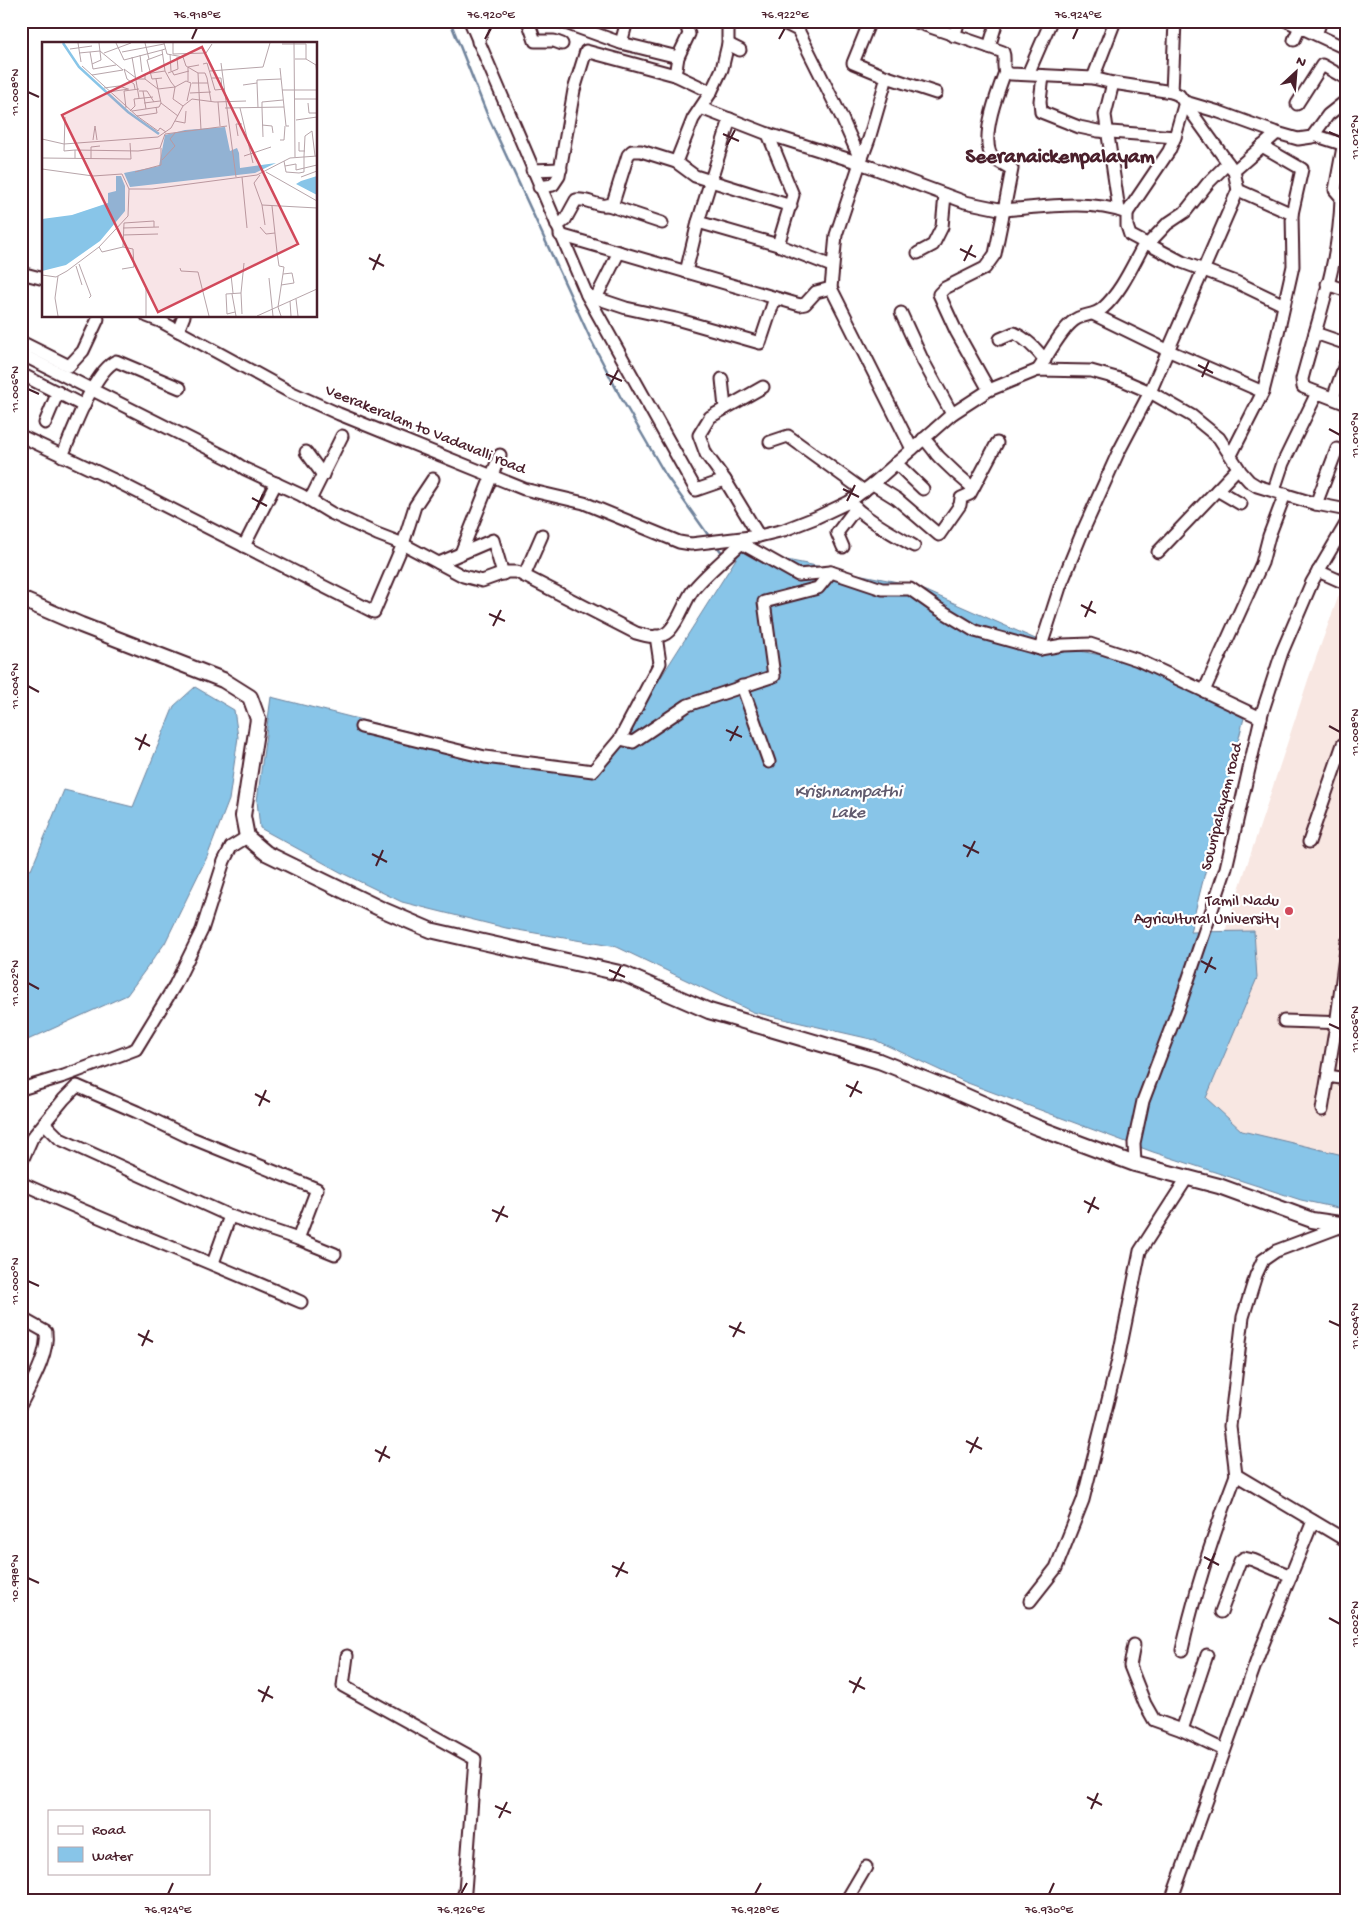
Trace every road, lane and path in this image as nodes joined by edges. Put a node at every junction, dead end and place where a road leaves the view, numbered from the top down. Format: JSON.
{"nodes":[{"id":1,"x":470,"y":21,"type":"edge"},
{"id":2,"x":486,"y":21,"type":"edge"},
{"id":3,"x":528,"y":21,"type":"edge"},
{"id":4,"x":560,"y":21,"type":"edge"},
{"id":5,"x":627,"y":21,"type":"edge"},
{"id":6,"x":685,"y":21,"type":"edge"},
{"id":7,"x":728,"y":21,"type":"edge"},
{"id":8,"x":780,"y":21,"type":"edge"},
{"id":9,"x":870,"y":21,"type":"edge"},
{"id":10,"x":913,"y":21,"type":"edge"},
{"id":11,"x":959,"y":21,"type":"edge"},
{"id":12,"x":997,"y":21,"type":"edge"},
{"id":13,"x":1051,"y":21,"type":"edge"},
{"id":14,"x":1115,"y":21,"type":"edge"},
{"id":15,"x":1175,"y":21,"type":"edge"},
{"id":16,"x":1287,"y":21,"type":"edge"},
{"id":17,"x":1321,"y":21,"type":"edge"},
{"id":18,"x":800,"y":26,"type":"edge"},
{"id":19,"x":1300,"y":27,"type":"junction"},
{"id":20,"x":1316,"y":34,"type":"junction"},
{"id":21,"x":954,"y":36,"type":"junction"},
{"id":22,"x":1294,"y":40,"type":"dead end"},
{"id":23,"x":478,"y":42,"type":"junction"},
{"id":24,"x":621,"y":42,"type":"junction"},
{"id":25,"x":562,"y":44,"type":"dead end"},
{"id":26,"x":728,"y":44,"type":"junction"},
{"id":27,"x":989,"y":47,"type":"junction"},
{"id":28,"x":1347,"y":49,"type":"edge"},
{"id":29,"x":740,"y":50,"type":"dead end"},
{"id":30,"x":678,"y":57,"type":"junction"},
{"id":31,"x":1005,"y":72,"type":"junction"},
{"id":32,"x":1028,"y":74,"type":"junction"},
{"id":33,"x":675,"y":76,"type":"junction"},
{"id":34,"x":1043,"y":76,"type":"junction"},
{"id":35,"x":887,"y":77,"type":"junction"},
{"id":36,"x":1093,"y":78,"type":"junction"},
{"id":37,"x":1347,"y":79,"type":"edge"},
{"id":38,"x":1113,"y":83,"type":"junction"},
{"id":39,"x":711,"y":92,"type":"junction"},
{"id":40,"x":1172,"y":92,"type":"junction"},
{"id":41,"x":936,"y":93,"type":"dead end"},
{"id":42,"x":1347,"y":100,"type":"edge"},
{"id":43,"x":1184,"y":102,"type":"junction"},
{"id":44,"x":1297,"y":104,"type":"dead end"},
{"id":45,"x":701,"y":108,"type":"junction"},
{"id":46,"x":730,"y":119,"type":"junction"},
{"id":47,"x":1107,"y":131,"type":"junction"},
{"id":48,"x":1277,"y":133,"type":"junction"},
{"id":49,"x":768,"y":134,"type":"junction"},
{"id":50,"x":1314,"y":135,"type":"junction"},
{"id":51,"x":1175,"y":137,"type":"junction"},
{"id":52,"x":1262,"y":146,"type":"junction"},
{"id":53,"x":676,"y":162,"type":"junction"},
{"id":54,"x":860,"y":163,"type":"junction"},
{"id":55,"x":1231,"y":167,"type":"junction"},
{"id":56,"x":560,"y":169,"type":"junction"},
{"id":57,"x":1343,"y":169,"type":"edge"},
{"id":58,"x":532,"y":170,"type":"junction"},
{"id":59,"x":710,"y":181,"type":"junction"},
{"id":60,"x":539,"y":187,"type":"junction"},
{"id":61,"x":1238,"y":190,"type":"junction"},
{"id":62,"x":945,"y":195,"type":"junction"},
{"id":63,"x":608,"y":206,"type":"junction"},
{"id":64,"x":790,"y":206,"type":"junction"},
{"id":65,"x":1004,"y":210,"type":"junction"},
{"id":66,"x":1123,"y":212,"type":"junction"},
{"id":67,"x":1292,"y":214,"type":"junction"},
{"id":68,"x":1344,"y":218,"type":"edge"},
{"id":69,"x":698,"y":222,"type":"junction"},
{"id":70,"x":662,"y":223,"type":"dead end"},
{"id":71,"x":559,"y":231,"type":"junction"},
{"id":72,"x":1146,"y":243,"type":"junction"},
{"id":73,"x":778,"y":245,"type":"junction"},
{"id":74,"x":619,"y":252,"type":"junction"},
{"id":75,"x":918,"y":253,"type":"dead end"},
{"id":76,"x":832,"y":266,"type":"junction"},
{"id":77,"x":1204,"y":271,"type":"junction"},
{"id":78,"x":686,"y":272,"type":"junction"},
{"id":79,"x":21,"y":273,"type":"edge"},
{"id":80,"x":42,"y":278,"type":"edge"},
{"id":81,"x":1327,"y":284,"type":"junction"},
{"id":82,"x":831,"y":288,"type":"junction"},
{"id":83,"x":1347,"y":291,"type":"edge"},
{"id":84,"x":591,"y":296,"type":"junction"},
{"id":85,"x":775,"y":298,"type":"junction"},
{"id":86,"x":1284,"y":305,"type":"junction"},
{"id":87,"x":901,"y":313,"type":"dead end"},
{"id":88,"x":1093,"y":314,"type":"junction"},
{"id":89,"x":154,"y":318,"type":"edge"},
{"id":90,"x":183,"y":318,"type":"edge"},
{"id":91,"x":98,"y":319,"type":"dead end"},
{"id":92,"x":178,"y":332,"type":"junction"},
{"id":93,"x":1314,"y":332,"type":"junction"},
{"id":94,"x":1000,"y":339,"type":"dead end"},
{"id":95,"x":21,"y":342,"type":"edge"},
{"id":96,"x":1347,"y":344,"type":"edge"},
{"id":97,"x":1167,"y":350,"type":"junction"},
{"id":98,"x":21,"y":354,"type":"edge"},
{"id":99,"x":1347,"y":359,"type":"edge"},
{"id":100,"x":1042,"y":365,"type":"junction"},
{"id":101,"x":21,"y":374,"type":"edge"},
{"id":102,"x":722,"y":379,"type":"dead end"},
{"id":103,"x":763,"y":387,"type":"dead end"},
{"id":104,"x":180,"y":388,"type":"dead end"},
{"id":105,"x":91,"y":389,"type":"junction"},
{"id":106,"x":990,"y":390,"type":"junction"},
{"id":107,"x":58,"y":392,"type":"junction"},
{"id":108,"x":1150,"y":392,"type":"junction"},
{"id":109,"x":1263,"y":392,"type":"junction"},
{"id":110,"x":1317,"y":393,"type":"junction"},
{"id":111,"x":1333,"y":398,"type":"junction"},
{"id":112,"x":1347,"y":404,"type":"edge"},
{"id":113,"x":84,"y":406,"type":"junction"},
{"id":114,"x":725,"y":408,"type":"junction"},
{"id":115,"x":952,"y":414,"type":"junction"},
{"id":116,"x":45,"y":422,"type":"dead end"},
{"id":117,"x":21,"y":436,"type":"edge"},
{"id":118,"x":342,"y":436,"type":"dead end"},
{"id":119,"x":923,"y":439,"type":"junction"},
{"id":120,"x":770,"y":442,"type":"dead end"},
{"id":121,"x":997,"y":443,"type":"dead end"},
{"id":122,"x":912,"y":449,"type":"junction"},
{"id":123,"x":1337,"y":450,"type":"dead end"},
{"id":124,"x":306,"y":452,"type":"dead end"},
{"id":125,"x":500,"y":455,"type":"dead end"},
{"id":126,"x":1232,"y":455,"type":"junction"},
{"id":127,"x":62,"y":456,"type":"junction"},
{"id":128,"x":896,"y":463,"type":"junction"},
{"id":129,"x":1238,"y":468,"type":"junction"},
{"id":130,"x":323,"y":475,"type":"junction"},
{"id":131,"x":491,"y":476,"type":"junction"},
{"id":132,"x":433,"y":479,"type":"dead end"},
{"id":133,"x":725,"y":480,"type":"junction"},
{"id":134,"x":276,"y":483,"type":"junction"},
{"id":135,"x":868,"y":487,"type":"junction"},
{"id":136,"x":973,"y":488,"type":"junction"},
{"id":137,"x":923,"y":489,"type":"dead end"},
{"id":138,"x":1217,"y":490,"type":"junction"},
{"id":139,"x":1280,"y":492,"type":"junction"},
{"id":140,"x":310,"y":500,"type":"junction"},
{"id":141,"x":1241,"y":504,"type":"dead end"},
{"id":142,"x":1316,"y":504,"type":"junction"},
{"id":143,"x":853,"y":505,"type":"junction"},
{"id":144,"x":1347,"y":510,"type":"edge"},
{"id":145,"x":1347,"y":522,"type":"edge"},
{"id":146,"x":542,"y":535,"type":"dead end"},
{"id":147,"x":759,"y":536,"type":"junction"},
{"id":148,"x":738,"y":543,"type":"junction"},
{"id":149,"x":404,"y":544,"type":"junction"},
{"id":150,"x":244,"y":546,"type":"junction"},
{"id":151,"x":914,"y":546,"type":"dead end"},
{"id":152,"x":842,"y":547,"type":"dead end"},
{"id":153,"x":1158,"y":552,"type":"dead end"},
{"id":154,"x":461,"y":553,"type":"junction"},
{"id":155,"x":439,"y":563,"type":"junction"},
{"id":156,"x":1318,"y":571,"type":"junction"},
{"id":157,"x":831,"y":572,"type":"junction"},
{"id":158,"x":503,"y":574,"type":"junction"},
{"id":159,"x":524,"y":576,"type":"junction"},
{"id":160,"x":1347,"y":584,"type":"edge"},
{"id":161,"x":21,"y":600,"type":"edge"},
{"id":162,"x":656,"y":636,"type":"junction"},
{"id":163,"x":1040,"y":649,"type":"junction"},
{"id":164,"x":742,"y":686,"type":"junction"},
{"id":165,"x":1204,"y":691,"type":"junction"},
{"id":166,"x":1261,"y":718,"type":"junction"},
{"id":167,"x":361,"y":727,"type":"dead end"},
{"id":168,"x":620,"y":739,"type":"junction"},
{"id":169,"x":1347,"y":745,"type":"edge"},
{"id":170,"x":769,"y":762,"type":"dead end"},
{"id":171,"x":247,"y":837,"type":"junction"},
{"id":172,"x":1309,"y":842,"type":"dead end"},
{"id":173,"x":1347,"y":942,"type":"edge"},
{"id":174,"x":1284,"y":1021,"type":"dead end"},
{"id":175,"x":1342,"y":1023,"type":"edge"},
{"id":176,"x":64,"y":1076,"type":"junction"},
{"id":177,"x":1328,"y":1076,"type":"junction"},
{"id":178,"x":1347,"y":1079,"type":"edge"},
{"id":179,"x":77,"y":1086,"type":"junction"},
{"id":180,"x":21,"y":1089,"type":"edge"},
{"id":181,"x":1322,"y":1110,"type":"dead end"},
{"id":182,"x":45,"y":1124,"type":"junction"},
{"id":183,"x":21,"y":1164,"type":"edge"},
{"id":184,"x":1135,"y":1164,"type":"junction"},
{"id":185,"x":1187,"y":1178,"type":"junction"},
{"id":186,"x":21,"y":1183,"type":"edge"},
{"id":187,"x":230,"y":1216,"type":"junction"},
{"id":188,"x":1346,"y":1225,"type":"edge"},
{"id":189,"x":298,"y":1238,"type":"junction"},
{"id":190,"x":335,"y":1254,"type":"dead end"},
{"id":191,"x":212,"y":1263,"type":"junction"},
{"id":192,"x":300,"y":1302,"type":"dead end"},
{"id":193,"x":21,"y":1318,"type":"edge"},
{"id":194,"x":21,"y":1404,"type":"edge"},
{"id":195,"x":1236,"y":1475,"type":"junction"},
{"id":196,"x":1313,"y":1521,"type":"junction"},
{"id":197,"x":1347,"y":1540,"type":"edge"},
{"id":198,"x":1291,"y":1576,"type":"junction"},
{"id":199,"x":1030,"y":1601,"type":"dead end"},
{"id":200,"x":1221,"y":1612,"type":"dead end"},
{"id":201,"x":1134,"y":1645,"type":"dead end"},
{"id":202,"x":1182,"y":1650,"type":"dead end"},
{"id":203,"x":1207,"y":1655,"type":"dead end"},
{"id":204,"x":347,"y":1656,"type":"dead end"},
{"id":205,"x":1182,"y":1730,"type":"junction"},
{"id":206,"x":1224,"y":1750,"type":"junction"},
{"id":207,"x":866,"y":1868,"type":"dead end"},
{"id":208,"x":461,"y":1901,"type":"edge"},
{"id":209,"x":846,"y":1901,"type":"edge"},
{"id":210,"x":1171,"y":1901,"type":"edge"}],
"edges":[{"from":1,"to":23,"type":"street"},
{"from":2,"to":23,"type":"street"},
{"from":3,"to":25,"type":"street"},
{"from":4,"to":24,"type":"street"},
{"from":5,"to":24,"type":"street"},
{"from":6,"to":30,"type":"street"},
{"from":7,"to":26,"type":"street"},
{"from":8,"to":18,"type":"street"},
{"from":9,"to":35,"type":"street"},
{"from":10,"to":21,"type":"street"},
{"from":11,"to":21,"type":"street"},
{"from":12,"to":27,"type":"street"},
{"from":13,"to":32,"type":"street"},
{"from":14,"to":36,"type":"street"},
{"from":15,"to":40,"type":"street"},
{"from":16,"to":19,"type":"street"},
{"from":17,"to":20,"type":"street"},
{"from":18,"to":54,"type":"street"},
{"from":19,"to":20,"type":"street"},
{"from":19,"to":22,"type":"street"},
{"from":20,"to":28,"type":"street"},
{"from":21,"to":27,"type":"street"},
{"from":23,"to":58,"type":"street"},
{"from":24,"to":30,"type":"street"},
{"from":26,"to":29,"type":"street"},
{"from":26,"to":39,"type":"street"},
{"from":27,"to":31,"type":"street"},
{"from":30,"to":33,"type":"street"},
{"from":31,"to":32,"type":"street"},
{"from":31,"to":65,"type":"street"},
{"from":32,"to":34,"type":"street"},
{"from":33,"to":39,"type":"street"},
{"from":33,"to":56,"type":"street"},
{"from":34,"to":36,"type":"street"},
{"from":34,"to":47,"type":"street"},
{"from":35,"to":41,"type":"street"},
{"from":35,"to":54,"type":"street"},
{"from":36,"to":38,"type":"street"},
{"from":37,"to":44,"type":"street"},
{"from":38,"to":40,"type":"street"},
{"from":38,"to":47,"type":"street"},
{"from":39,"to":45,"type":"street"},
{"from":40,"to":43,"type":"street"},
{"from":42,"to":50,"type":"street"},
{"from":43,"to":48,"type":"street"},
{"from":43,"to":51,"type":"street"},
{"from":43,"to":55,"type":"street"},
{"from":45,"to":46,"type":"street"},
{"from":45,"to":53,"type":"street"},
{"from":46,"to":49,"type":"street"},
{"from":46,"to":59,"type":"street"},
{"from":47,"to":51,"type":"street"},
{"from":47,"to":66,"type":"street"},
{"from":48,"to":50,"type":"street"},
{"from":48,"to":52,"type":"street"},
{"from":49,"to":54,"type":"street"},
{"from":49,"to":64,"type":"street"},
{"from":50,"to":57,"type":"street"},
{"from":51,"to":66,"type":"street"},
{"from":52,"to":55,"type":"street"},
{"from":52,"to":67,"type":"street"},
{"from":53,"to":59,"type":"street"},
{"from":53,"to":63,"type":"street"},
{"from":54,"to":62,"type":"street"},
{"from":54,"to":76,"type":"street"},
{"from":55,"to":61,"type":"street"},
{"from":55,"to":72,"type":"street"},
{"from":56,"to":58,"type":"street"},
{"from":56,"to":60,"type":"street"},
{"from":57,"to":68,"type":"street"},
{"from":58,"to":60,"type":"street"},
{"from":59,"to":64,"type":"street"},
{"from":59,"to":69,"type":"street"},
{"from":60,"to":71,"type":"street"},
{"from":61,"to":67,"type":"street"},
{"from":61,"to":77,"type":"street"},
{"from":62,"to":65,"type":"street"},
{"from":62,"to":75,"type":"street"},
{"from":63,"to":70,"type":"street"},
{"from":63,"to":71,"type":"street"},
{"from":64,"to":73,"type":"street"},
{"from":65,"to":66,"type":"street"},
{"from":65,"to":106,"type":"street"},
{"from":66,"to":72,"type":"street"},
{"from":67,"to":86,"type":"street"},
{"from":68,"to":81,"type":"street"},
{"from":69,"to":73,"type":"street"},
{"from":69,"to":78,"type":"street"},
{"from":71,"to":74,"type":"street"},
{"from":71,"to":84,"type":"street"},
{"from":72,"to":77,"type":"street"},
{"from":72,"to":88,"type":"street"},
{"from":73,"to":76,"type":"street"},
{"from":74,"to":78,"type":"street"},
{"from":74,"to":84,"type":"street"},
{"from":76,"to":82,"type":"street"},
{"from":77,"to":86,"type":"street"},
{"from":77,"to":97,"type":"street"},
{"from":78,"to":85,"type":"street"},
{"from":79,"to":80,"type":"street"},
{"from":81,"to":83,"type":"street"},
{"from":81,"to":93,"type":"street"},
{"from":82,"to":85,"type":"street"},
{"from":82,"to":122,"type":"street"},
{"from":84,"to":85,"type":"street"},
{"from":84,"to":133,"type":"street"},
{"from":86,"to":109,"type":"street"},
{"from":87,"to":115,"type":"street"},
{"from":88,"to":97,"type":"street"},
{"from":88,"to":100,"type":"street"},
{"from":89,"to":92,"type":"street","name":"Veerakeralam to Vadavalli road"},
{"from":90,"to":92,"type":"street"},
{"from":91,"to":95,"type":"street"},
{"from":92,"to":131,"type":"street","name":"Veerakeralam to Vadavalli road"},
{"from":93,"to":96,"type":"street"},
{"from":93,"to":110,"type":"street"},
{"from":94,"to":100,"type":"street"},
{"from":97,"to":108,"type":"street"},
{"from":97,"to":109,"type":"street"},
{"from":98,"to":105,"type":"street"},
{"from":99,"to":111,"type":"street"},
{"from":100,"to":106,"type":"street"},
{"from":100,"to":108,"type":"street"},
{"from":101,"to":107,"type":"street"},
{"from":102,"to":114,"type":"street"},
{"from":103,"to":114,"type":"street"},
{"from":104,"to":105,"type":"street"},
{"from":105,"to":113,"type":"street"},
{"from":105,"to":134,"type":"street"},
{"from":106,"to":115,"type":"street"},
{"from":107,"to":113,"type":"street"},
{"from":107,"to":116,"type":"street"},
{"from":108,"to":126,"type":"street"},
{"from":108,"to":163,"type":"street"},
{"from":109,"to":126,"type":"street"},
{"from":110,"to":111,"type":"street"},
{"from":110,"to":139,"type":"street"},
{"from":111,"to":112,"type":"street"},
{"from":113,"to":127,"type":"street"},
{"from":114,"to":133,"type":"street"},
{"from":115,"to":119,"type":"street"},
{"from":117,"to":127,"type":"street"},
{"from":118,"to":130,"type":"street"},
{"from":119,"to":122,"type":"street"},
{"from":119,"to":136,"type":"street"},
{"from":120,"to":135,"type":"street"},
{"from":121,"to":136,"type":"street"},
{"from":122,"to":128,"type":"street"},
{"from":123,"to":142,"type":"street"},
{"from":124,"to":130,"type":"street"},
{"from":125,"to":131,"type":"street"},
{"from":126,"to":129,"type":"street"},
{"from":127,"to":150,"type":"street"},
{"from":128,"to":135,"type":"street"},
{"from":128,"to":137,"type":"street"},
{"from":129,"to":138,"type":"street"},
{"from":129,"to":139,"type":"street"},
{"from":130,"to":140,"type":"street"},
{"from":131,"to":148,"type":"street","name":"Veerakeralam to Vadavalli road"},
{"from":131,"to":154,"type":"street"},
{"from":132,"to":149,"type":"street"},
{"from":133,"to":147,"type":"street"},
{"from":134,"to":140,"type":"street"},
{"from":134,"to":150,"type":"street"},
{"from":135,"to":136,"type":"street"},
{"from":135,"to":143,"type":"street"},
{"from":138,"to":141,"type":"street"},
{"from":138,"to":153,"type":"street"},
{"from":139,"to":142,"type":"street"},
{"from":139,"to":165,"type":"street"},
{"from":140,"to":149,"type":"street"},
{"from":142,"to":144,"type":"street"},
{"from":143,"to":147,"type":"street","name":"Veerakeralam to Vadavalli road"},
{"from":143,"to":151,"type":"street"},
{"from":143,"to":152,"type":"street"},
{"from":145,"to":156,"type":"street","name":"Sowripalayam road"},
{"from":146,"to":159,"type":"street"},
{"from":147,"to":148,"type":"street","name":"Veerakeralam to Vadavalli road"},
{"from":148,"to":157,"type":"street"},
{"from":148,"to":162,"type":"street"},
{"from":149,"to":150,"type":"street"},
{"from":149,"to":155,"type":"street"},
{"from":154,"to":155,"type":"street"},
{"from":154,"to":158,"type":"street"},
{"from":155,"to":158,"type":"street"},
{"from":156,"to":160,"type":"street"},
{"from":156,"to":166,"type":"street","name":"Sowripalayam road"},
{"from":157,"to":163,"type":"street"},
{"from":157,"to":164,"type":"street"},
{"from":158,"to":159,"type":"street"},
{"from":159,"to":162,"type":"street"},
{"from":161,"to":171,"type":"main road"},
{"from":162,"to":168,"type":"street"},
{"from":163,"to":165,"type":"street"},
{"from":164,"to":168,"type":"street"},
{"from":164,"to":170,"type":"street"},
{"from":165,"to":166,"type":"street"},
{"from":166,"to":184,"type":"street","name":"Sowripalayam road"},
{"from":167,"to":168,"type":"street"},
{"from":169,"to":172,"type":"street"},
{"from":171,"to":176,"type":"street"},
{"from":171,"to":184,"type":"main road"},
{"from":173,"to":175,"type":"street"},
{"from":174,"to":175,"type":"street"},
{"from":175,"to":177,"type":"street"},
{"from":176,"to":179,"type":"street"},
{"from":176,"to":180,"type":"street"},
{"from":177,"to":178,"type":"street"},
{"from":177,"to":181,"type":"street"},
{"from":179,"to":182,"type":"street"},
{"from":179,"to":189,"type":"street"},
{"from":182,"to":183,"type":"street"},
{"from":182,"to":187,"type":"street"},
{"from":184,"to":185,"type":"main road"},
{"from":185,"to":188,"type":"main road"},
{"from":185,"to":199,"type":"street"},
{"from":186,"to":191,"type":"street"},
{"from":187,"to":189,"type":"street"},
{"from":187,"to":191,"type":"street"},
{"from":188,"to":195,"type":"street"},
{"from":189,"to":190,"type":"street"},
{"from":191,"to":192,"type":"street"},
{"from":193,"to":194,"type":"street"},
{"from":195,"to":196,"type":"street"},
{"from":195,"to":202,"type":"street"},
{"from":196,"to":197,"type":"street"},
{"from":196,"to":198,"type":"street"},
{"from":198,"to":200,"type":"street"},
{"from":198,"to":206,"type":"street"},
{"from":201,"to":205,"type":"street"},
{"from":203,"to":205,"type":"street"},
{"from":204,"to":208,"type":"street"},
{"from":205,"to":206,"type":"street"},
{"from":206,"to":210,"type":"street"},
{"from":207,"to":209,"type":"street"}]}
